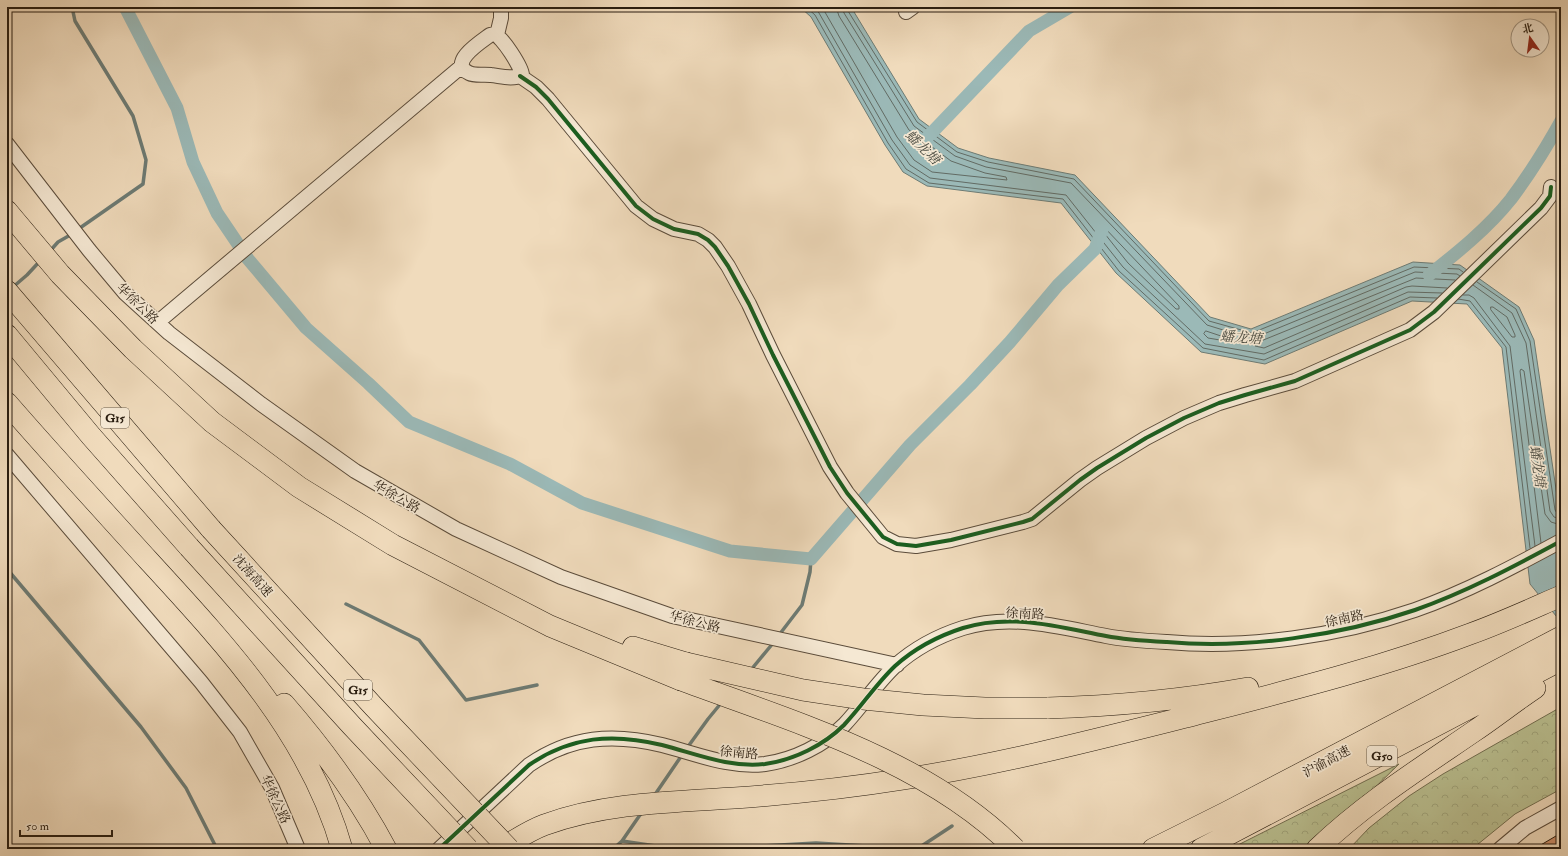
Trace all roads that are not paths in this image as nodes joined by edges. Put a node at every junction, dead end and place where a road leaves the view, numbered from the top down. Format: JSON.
{"nodes":[{"id":1,"x":501,"y":7,"type":"edge"},
{"id":2,"x":497,"y":35,"type":"junction"},
{"id":3,"x":462,"y":66,"type":"junction"},
{"id":4,"x":520,"y":76,"type":"junction"},
{"id":5,"x":7,"y":144,"type":"edge"},
{"id":6,"x":1551,"y":187,"type":"dead end"},
{"id":7,"x":7,"y":211,"type":"edge"},
{"id":8,"x":14,"y":299,"type":"edge"},
{"id":9,"x":158,"y":322,"type":"junction"},
{"id":10,"x":7,"y":335,"type":"edge"},
{"id":11,"x":7,"y":403,"type":"edge"},
{"id":12,"x":7,"y":455,"type":"edge"},
{"id":13,"x":1561,"y":541,"type":"edge"},
{"id":14,"x":1561,"y":596,"type":"edge"},
{"id":15,"x":1560,"y":634,"type":"edge"},
{"id":16,"x":1466,"y":636,"type":"junction"},
{"id":17,"x":1561,"y":660,"type":"edge"},
{"id":18,"x":896,"y":665,"type":"junction"},
{"id":19,"x":684,"y":672,"type":"junction"},
{"id":20,"x":1561,"y":672,"type":"edge"},
{"id":21,"x":280,"y":708,"type":"junction"},
{"id":22,"x":1374,"y":801,"type":"junction"},
{"id":23,"x":1561,"y":808,"type":"edge"},
{"id":24,"x":298,"y":849,"type":"edge"},
{"id":25,"x":342,"y":849,"type":"edge"},
{"id":26,"x":386,"y":849,"type":"edge"},
{"id":27,"x":439,"y":849,"type":"edge"},
{"id":28,"x":468,"y":849,"type":"edge"},
{"id":29,"x":500,"y":849,"type":"edge"},
{"id":30,"x":509,"y":849,"type":"edge"},
{"id":31,"x":1015,"y":849,"type":"edge"},
{"id":32,"x":1153,"y":849,"type":"edge"},
{"id":33,"x":1201,"y":849,"type":"edge"},
{"id":34,"x":1317,"y":849,"type":"edge"},
{"id":35,"x":1326,"y":849,"type":"edge"},
{"id":36,"x":1500,"y":849,"type":"edge"}],
"edges":[{"from":1,"to":2,"type":"street"},
{"from":2,"to":3,"type":"street"},
{"from":2,"to":4,"type":"street"},
{"from":3,"to":4,"type":"street"},
{"from":3,"to":9,"type":"street"},
{"from":4,"to":6,"type":"street"},
{"from":5,"to":9,"type":"street","name":"华徐公路"},
{"from":7,"to":19,"type":"highway"},
{"from":8,"to":30,"type":"highway","name":"沈海高速","number":"G15","bridge":true},
{"from":9,"to":18,"type":"street","name":"华徐公路"},
{"from":10,"to":28,"type":"highway","number":"G15","bridge":true},
{"from":11,"to":21,"type":"highway"},
{"from":12,"to":24,"type":"street","name":"华徐公路"},
{"from":13,"to":18,"type":"street","name":"徐南路"},
{"from":14,"to":16,"type":"highway"},
{"from":15,"to":32,"type":"highway","name":"沪渝高速","number":"G50"},
{"from":16,"to":19,"type":"highway","bridge":true},
{"from":16,"to":29,"type":"highway"},
{"from":17,"to":33,"type":"highway","name":"沪渝高速","number":"G50"},
{"from":18,"to":27,"type":"street","name":"徐南路"},
{"from":19,"to":31,"type":"highway","bridge":true},
{"from":20,"to":22,"type":"highway"},
{"from":21,"to":25,"type":"highway"},
{"from":21,"to":26,"type":"highway"},
{"from":22,"to":34,"type":"highway"},
{"from":22,"to":35,"type":"highway"},
{"from":23,"to":36,"type":"street"}]}
